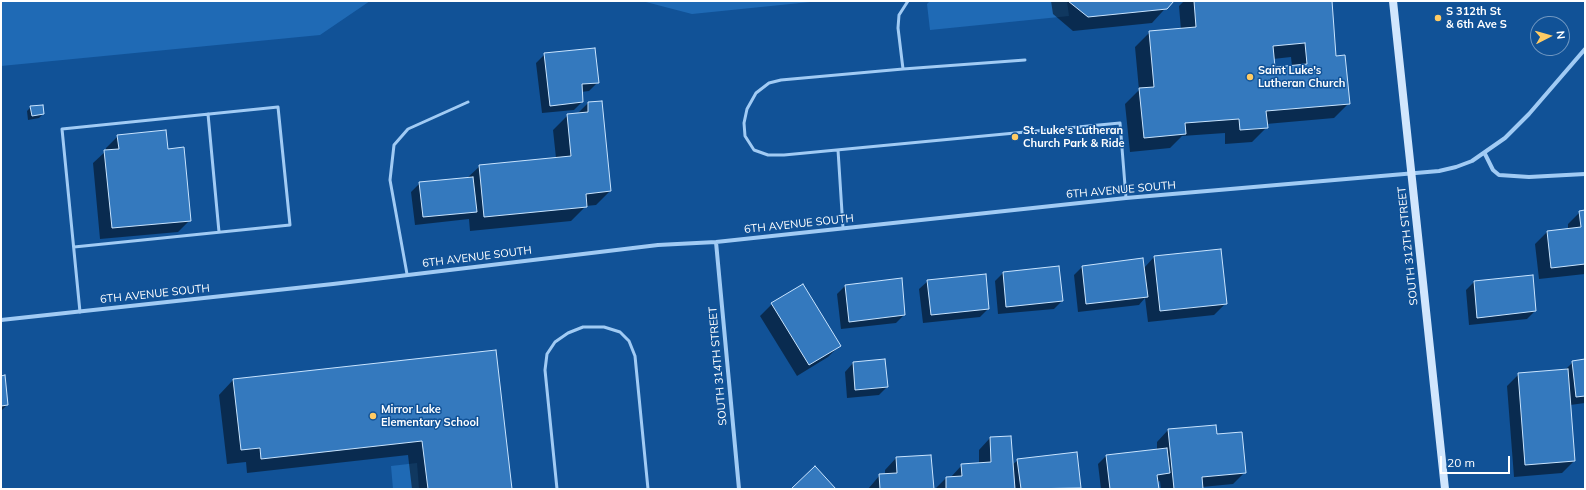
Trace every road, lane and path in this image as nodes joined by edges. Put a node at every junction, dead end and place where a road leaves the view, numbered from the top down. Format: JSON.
{"nodes":[{"id":1,"x":908,"y":1,"type":"edge"},
{"id":2,"x":1394,"y":1,"type":"edge"},
{"id":3,"x":1585,"y":49,"type":"edge"},
{"id":4,"x":1025,"y":60,"type":"dead end"},
{"id":5,"x":903,"y":69,"type":"junction"},
{"id":6,"x":468,"y":102,"type":"dead end"},
{"id":7,"x":208,"y":114,"type":"junction"},
{"id":8,"x":838,"y":150,"type":"junction"},
{"id":9,"x":1485,"y":154,"type":"junction"},
{"id":10,"x":1411,"y":173,"type":"junction"},
{"id":11,"x":1585,"y":174,"type":"edge"},
{"id":12,"x":1126,"y":198,"type":"junction"},
{"id":13,"x":843,"y":228,"type":"junction"},
{"id":14,"x":220,"y":232,"type":"junction"},
{"id":15,"x":716,"y":242,"type":"junction"},
{"id":16,"x":74,"y":247,"type":"junction"},
{"id":17,"x":407,"y":274,"type":"junction"},
{"id":18,"x":80,"y":312,"type":"junction"},
{"id":19,"x":1,"y":320,"type":"edge"},
{"id":20,"x":557,"y":489,"type":"edge"},
{"id":21,"x":648,"y":489,"type":"edge"},
{"id":22,"x":739,"y":489,"type":"edge"},
{"id":23,"x":1445,"y":489,"type":"edge"}],
"edges":[{"from":1,"to":5,"type":"lane"},
{"from":2,"to":10,"type":"street","name":"SOUTH 312TH STREET"},
{"from":3,"to":9,"type":"street","name":"6TH AVENUE SOUTH"},
{"from":4,"to":5,"type":"lane"},
{"from":5,"to":8,"type":"lane"},
{"from":6,"to":17,"type":"lane"},
{"from":7,"to":14,"type":"lane"},
{"from":7,"to":14,"type":"lane"},
{"from":7,"to":16,"type":"lane"},
{"from":8,"to":12,"type":"lane"},
{"from":8,"to":13,"type":"lane"},
{"from":9,"to":10,"type":"street","name":"6TH AVENUE SOUTH"},
{"from":9,"to":11,"type":"street"},
{"from":10,"to":12,"type":"street","name":"6TH AVENUE SOUTH"},
{"from":10,"to":23,"type":"street","name":"SOUTH 312TH STREET"},
{"from":12,"to":13,"type":"street","name":"6TH AVENUE SOUTH"},
{"from":13,"to":15,"type":"street","name":"6TH AVENUE SOUTH"},
{"from":14,"to":16,"type":"lane"},
{"from":15,"to":17,"type":"street","name":"6TH AVENUE SOUTH"},
{"from":15,"to":22,"type":"street","name":"SOUTH 314TH STREET"},
{"from":16,"to":18,"type":"lane"},
{"from":17,"to":18,"type":"street","name":"6TH AVENUE SOUTH"},
{"from":18,"to":19,"type":"street","name":"6TH AVENUE SOUTH"},
{"from":20,"to":21,"type":"lane"}]}
